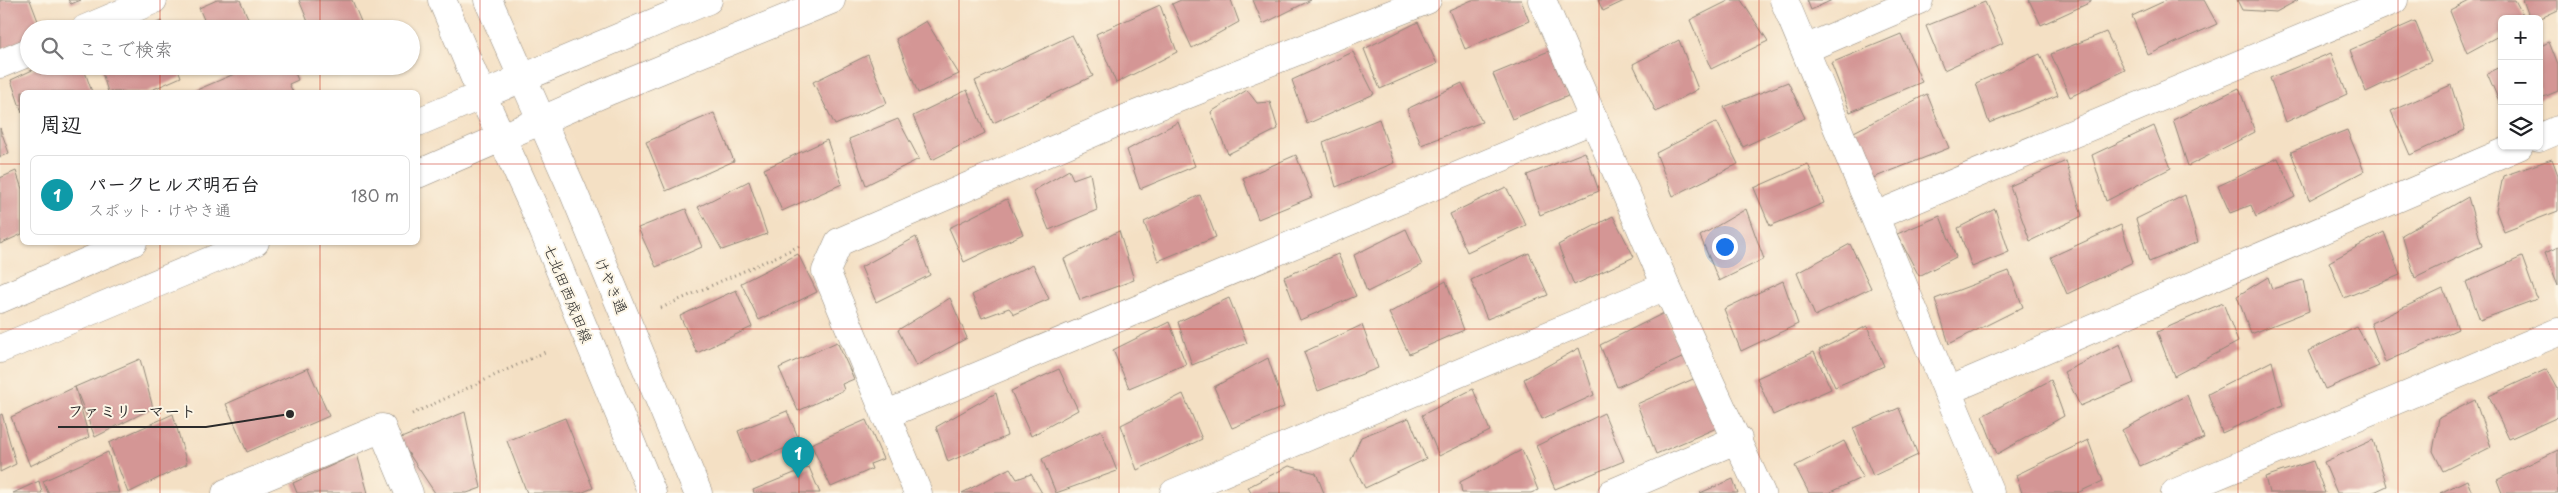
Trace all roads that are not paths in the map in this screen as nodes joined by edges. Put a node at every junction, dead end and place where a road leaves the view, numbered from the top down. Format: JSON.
{"nodes":[{"id":1,"x":153,"y":0,"type":"edge"},
{"id":2,"x":442,"y":0,"type":"edge"},
{"id":3,"x":488,"y":0,"type":"edge"},
{"id":4,"x":708,"y":0,"type":"edge"},
{"id":5,"x":831,"y":0,"type":"edge"},
{"id":6,"x":1427,"y":0,"type":"edge"},
{"id":7,"x":1542,"y":0,"type":"edge"},
{"id":8,"x":1784,"y":0,"type":"edge"},
{"id":9,"x":1919,"y":0,"type":"edge"},
{"id":10,"x":2394,"y":0,"type":"edge"},
{"id":11,"x":106,"y":20,"type":"edge"},
{"id":12,"x":1805,"y":49,"type":"junction"},
{"id":13,"x":20,"y":56,"type":"edge"},
{"id":14,"x":0,"y":64,"type":"edge"},
{"id":15,"x":521,"y":78,"type":"junction"},
{"id":16,"x":482,"y":95,"type":"junction"},
{"id":17,"x":1594,"y":119,"type":"junction"},
{"id":18,"x":542,"y":120,"type":"junction"},
{"id":19,"x":420,"y":121,"type":"edge"},
{"id":20,"x":2558,"y":130,"type":"edge"},
{"id":21,"x":2543,"y":136,"type":"edge"},
{"id":22,"x":502,"y":138,"type":"junction"},
{"id":23,"x":2510,"y":150,"type":"edge"},
{"id":24,"x":420,"y":173,"type":"edge"},
{"id":25,"x":1875,"y":216,"type":"junction"},
{"id":26,"x":126,"y":245,"type":"edge"},
{"id":27,"x":248,"y":245,"type":"edge"},
{"id":28,"x":1666,"y":286,"type":"junction"},
{"id":29,"x":0,"y":299,"type":"edge"},
{"id":30,"x":2558,"y":332,"type":"edge"},
{"id":31,"x":0,"y":349,"type":"edge"},
{"id":32,"x":1947,"y":391,"type":"junction"},
{"id":33,"x":885,"y":415,"type":"junction"},
{"id":34,"x":1738,"y":439,"type":"junction"},
{"id":35,"x":226,"y":493,"type":"edge"},
{"id":36,"x":408,"y":493,"type":"edge"},
{"id":37,"x":652,"y":493,"type":"edge"},
{"id":38,"x":698,"y":493,"type":"edge"},
{"id":39,"x":918,"y":493,"type":"edge"},
{"id":40,"x":1174,"y":493,"type":"edge"},
{"id":41,"x":1612,"y":493,"type":"edge"},
{"id":42,"x":1761,"y":493,"type":"edge"},
{"id":43,"x":1990,"y":493,"type":"edge"},
{"id":44,"x":2176,"y":493,"type":"edge"}],
"edges":[{"from":1,"to":11,"type":"street"},
{"from":2,"to":16,"type":"street","name":"七北田西成田線"},
{"from":3,"to":15,"type":"street","name":"けやき通"},
{"from":4,"to":15,"type":"street"},
{"from":5,"to":18,"type":"street"},
{"from":6,"to":33,"type":"street"},
{"from":7,"to":17,"type":"street"},
{"from":8,"to":12,"type":"street"},
{"from":9,"to":12,"type":"street"},
{"from":10,"to":25,"type":"street"},
{"from":12,"to":25,"type":"street"},
{"from":13,"to":14,"type":"street"},
{"from":15,"to":16,"type":"street"},
{"from":15,"to":18,"type":"street","name":"けやき通"},
{"from":16,"to":19,"type":"street"},
{"from":16,"to":22,"type":"street","name":"七北田西成田線"},
{"from":17,"to":28,"type":"street"},
{"from":17,"to":33,"type":"street"},
{"from":18,"to":22,"type":"street"},
{"from":18,"to":38,"type":"street","name":"けやき通"},
{"from":20,"to":21,"type":"street"},
{"from":22,"to":24,"type":"street"},
{"from":22,"to":37,"type":"street","name":"七北田西成田線"},
{"from":23,"to":32,"type":"street"},
{"from":25,"to":32,"type":"street"},
{"from":26,"to":29,"type":"street"},
{"from":27,"to":31,"type":"street"},
{"from":28,"to":34,"type":"street"},
{"from":28,"to":40,"type":"street"},
{"from":30,"to":44,"type":"street"},
{"from":32,"to":43,"type":"street"},
{"from":33,"to":39,"type":"street"},
{"from":34,"to":41,"type":"street"},
{"from":34,"to":42,"type":"street"},
{"from":35,"to":36,"type":"street"}]}
